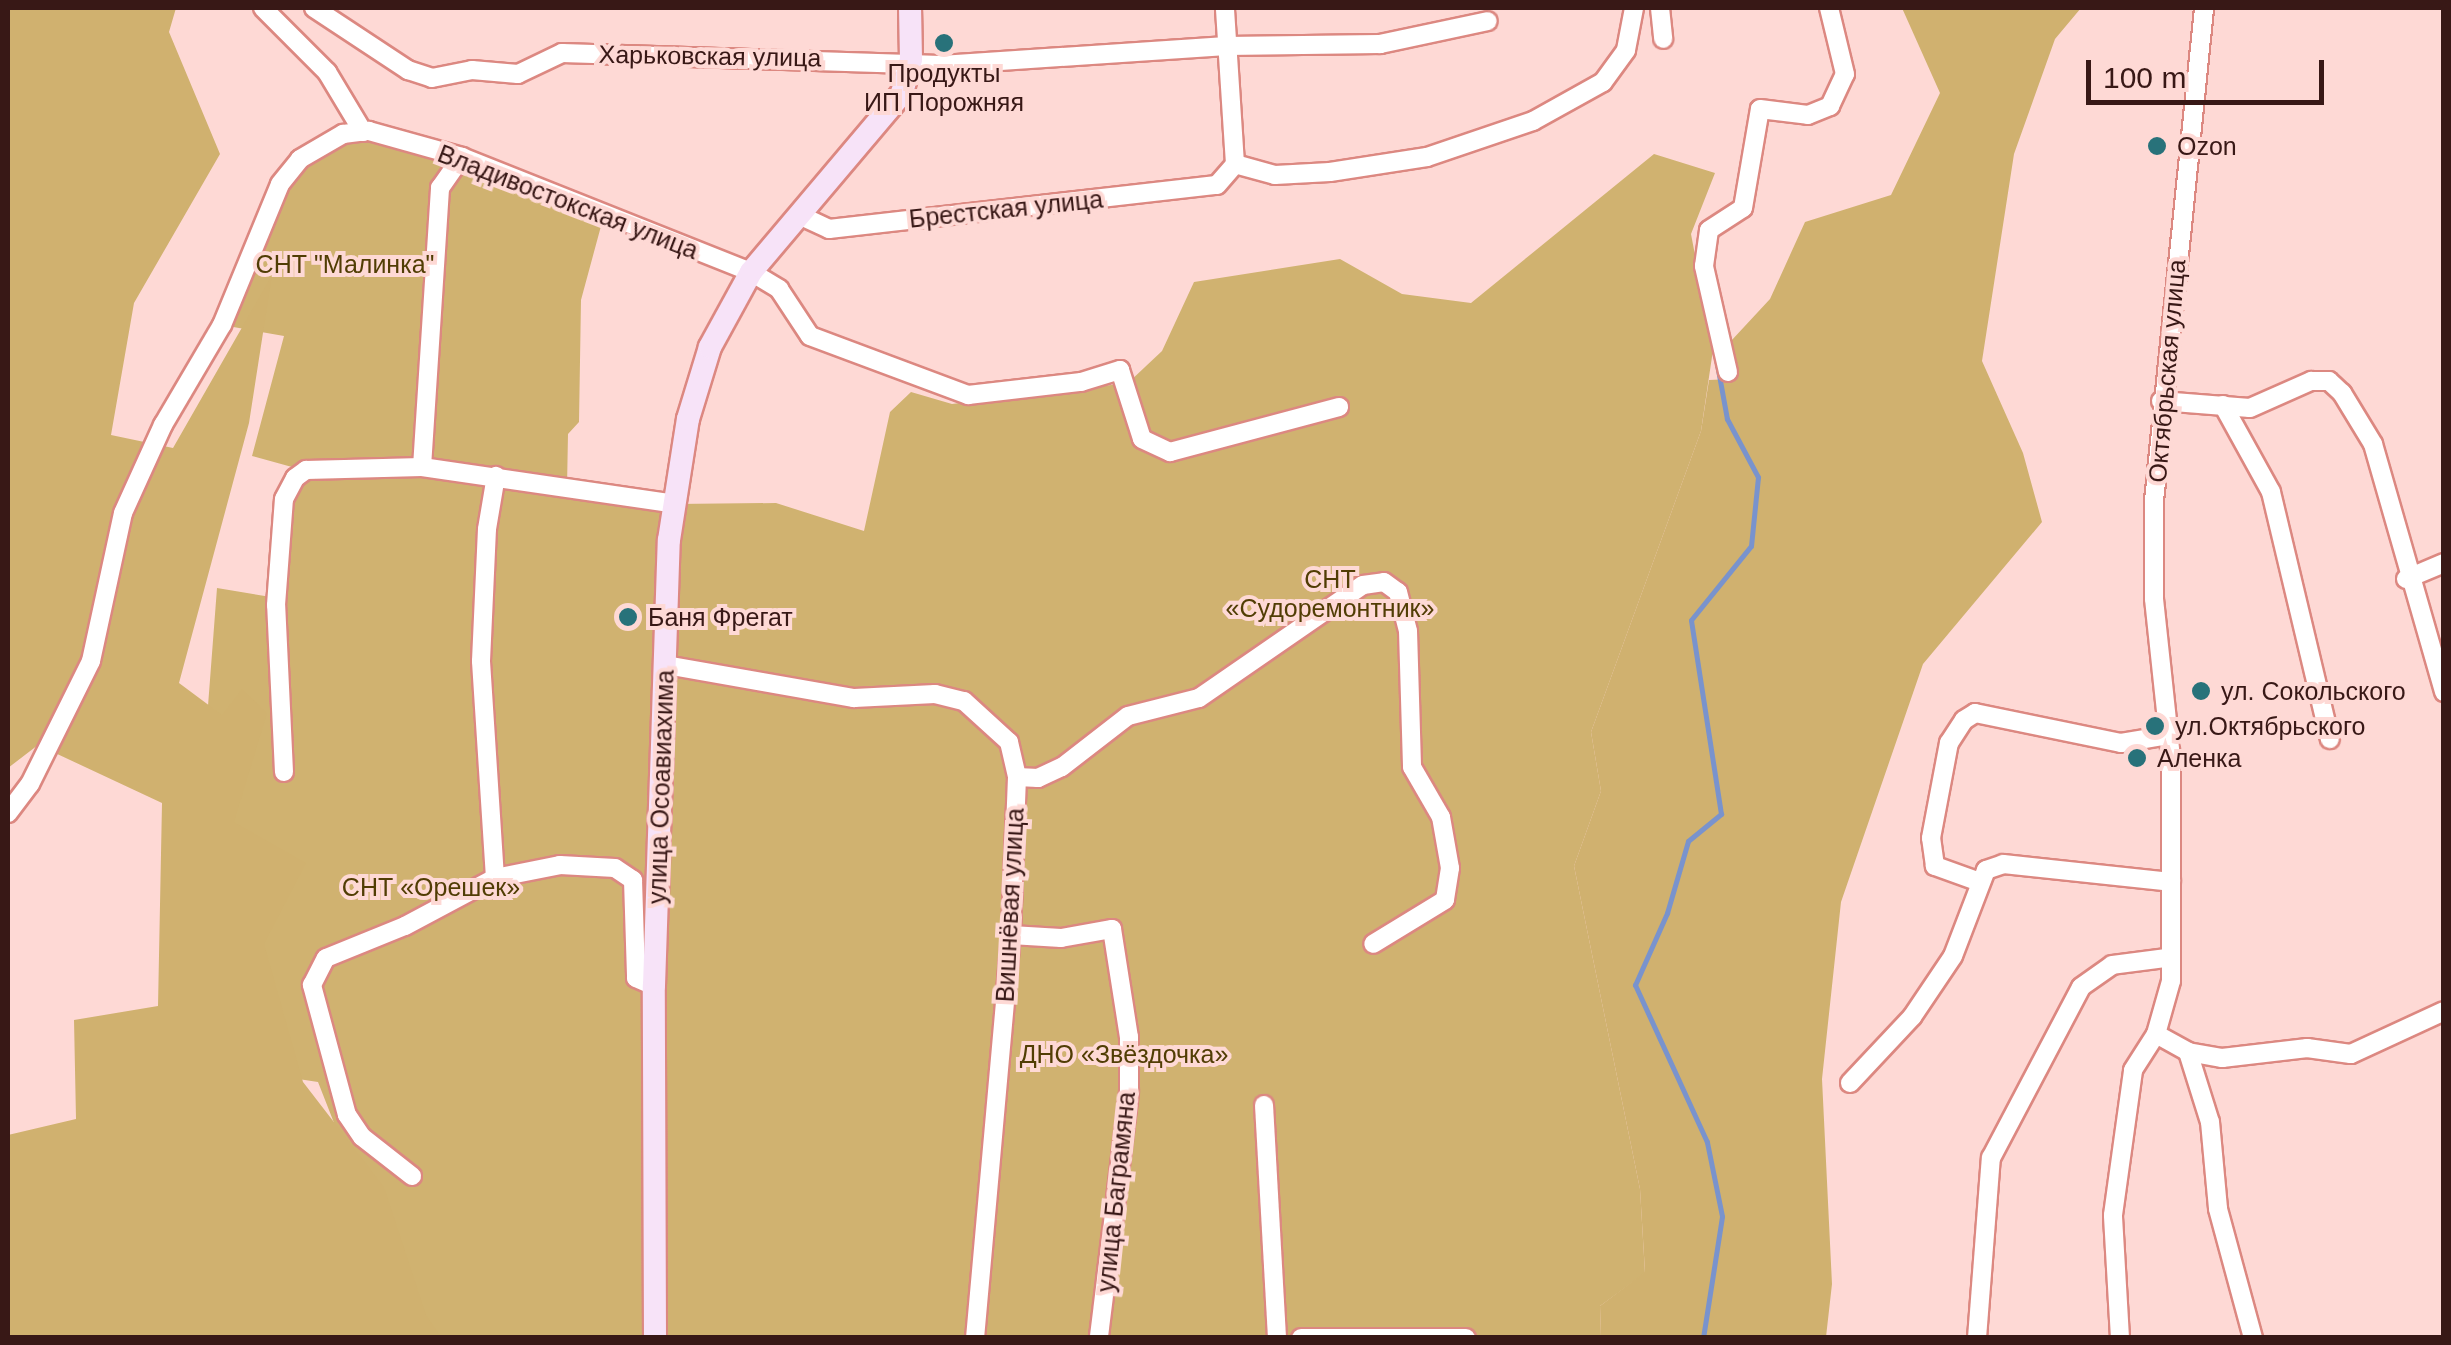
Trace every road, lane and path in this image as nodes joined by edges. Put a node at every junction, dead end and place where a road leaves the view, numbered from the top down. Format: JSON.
{"nodes":[{"id":1,"x":263,"y":8,"type":"edge"},
{"id":2,"x":314,"y":8,"type":"edge"},
{"id":3,"x":910,"y":8,"type":"edge"},
{"id":4,"x":1225,"y":8,"type":"edge"},
{"id":5,"x":1634,"y":8,"type":"edge"},
{"id":6,"x":1660,"y":8,"type":"edge"},
{"id":7,"x":1829,"y":8,"type":"edge"},
{"id":8,"x":2204,"y":8,"type":"edge"},
{"id":9,"x":1488,"y":22,"type":"dead end"},
{"id":10,"x":1664,"y":39,"type":"dead end"},
{"id":11,"x":1226,"y":46,"type":"junction"},
{"id":12,"x":912,"y":59,"type":"junction"},
{"id":13,"x":363,"y":132,"type":"junction"},
{"id":14,"x":462,"y":157,"type":"junction"},
{"id":15,"x":1235,"y":164,"type":"junction"},
{"id":16,"x":799,"y":215,"type":"junction"},
{"id":17,"x":752,"y":272,"type":"junction"},
{"id":18,"x":1728,"y":372,"type":"dead end"},
{"id":19,"x":2161,"y":401,"type":"junction"},
{"id":20,"x":2224,"y":405,"type":"junction"},
{"id":21,"x":1339,"y":407,"type":"dead end"},
{"id":22,"x":422,"y":467,"type":"junction"},
{"id":23,"x":496,"y":476,"type":"junction"},
{"id":24,"x":675,"y":504,"type":"junction"},
{"id":25,"x":2444,"y":564,"type":"edge"},
{"id":26,"x":2406,"y":579,"type":"junction"},
{"id":27,"x":666,"y":666,"type":"junction"},
{"id":28,"x":2444,"y":692,"type":"edge"},
{"id":29,"x":2169,"y":735,"type":"junction"},
{"id":30,"x":2330,"y":739,"type":"dead end"},
{"id":31,"x":284,"y":772,"type":"dead end"},
{"id":32,"x":1017,"y":777,"type":"junction"},
{"id":33,"x":8,"y":814,"type":"edge"},
{"id":34,"x":495,"y":878,"type":"junction"},
{"id":35,"x":1977,"y":881,"type":"junction"},
{"id":36,"x":2171,"y":882,"type":"junction"},
{"id":37,"x":1011,"y":935,"type":"junction"},
{"id":38,"x":1373,"y":944,"type":"dead end"},
{"id":39,"x":2166,"y":958,"type":"junction"},
{"id":40,"x":654,"y":986,"type":"junction"},
{"id":41,"x":2444,"y":1011,"type":"edge"},
{"id":42,"x":2156,"y":1034,"type":"junction"},
{"id":43,"x":2188,"y":1052,"type":"junction"},
{"id":44,"x":1850,"y":1082,"type":"dead end"},
{"id":45,"x":1264,"y":1105,"type":"dead end"},
{"id":46,"x":412,"y":1176,"type":"dead end"},
{"id":47,"x":655,"y":1338,"type":"edge"},
{"id":48,"x":975,"y":1338,"type":"edge"},
{"id":49,"x":1099,"y":1338,"type":"edge"},
{"id":50,"x":1277,"y":1338,"type":"edge"},
{"id":51,"x":1301,"y":1338,"type":"edge"},
{"id":52,"x":1466,"y":1338,"type":"edge"},
{"id":53,"x":1977,"y":1338,"type":"edge"},
{"id":54,"x":2120,"y":1338,"type":"edge"},
{"id":55,"x":2253,"y":1338,"type":"edge"}],
"edges":[{"from":1,"to":13,"type":"street"},
{"from":2,"to":12,"type":"street","name":"Харьковская улица"},
{"from":3,"to":12,"type":"street","name":"улица Осоавиахима"},
{"from":4,"to":11,"type":"street"},
{"from":5,"to":15,"type":"street"},
{"from":6,"to":10,"type":"street"},
{"from":7,"to":18,"type":"street"},
{"from":8,"to":19,"type":"street","name":"Октябрьская улица"},
{"from":9,"to":11,"type":"street","name":"Харьковская улица"},
{"from":11,"to":12,"type":"street","name":"Харьковская улица"},
{"from":11,"to":15,"type":"street"},
{"from":12,"to":16,"type":"street","name":"улица Осоавиахима"},
{"from":13,"to":14,"type":"street","name":"Владивостокская улица"},
{"from":13,"to":33,"type":"street"},
{"from":14,"to":17,"type":"street","name":"Владивостокская улица"},
{"from":14,"to":22,"type":"street"},
{"from":15,"to":16,"type":"street","name":"Брестская улица"},
{"from":16,"to":17,"type":"street","name":"улица Осоавиахима"},
{"from":17,"to":21,"type":"street","name":"Владивостокская улица"},
{"from":17,"to":24,"type":"street","name":"улица Осоавиахима"},
{"from":19,"to":20,"type":"street"},
{"from":19,"to":29,"type":"street","name":"Октябрьская улица"},
{"from":20,"to":26,"type":"street"},
{"from":20,"to":30,"type":"street"},
{"from":22,"to":23,"type":"street"},
{"from":22,"to":31,"type":"street"},
{"from":23,"to":24,"type":"street"},
{"from":23,"to":34,"type":"street"},
{"from":24,"to":27,"type":"street","name":"улица Осоавиахима"},
{"from":25,"to":26,"type":"street"},
{"from":26,"to":28,"type":"street"},
{"from":27,"to":32,"type":"street","name":"Вишнёвая улица"},
{"from":27,"to":40,"type":"street","name":"улица Осоавиахима"},
{"from":29,"to":35,"type":"street"},
{"from":29,"to":36,"type":"street","name":"Октябрьская улица"},
{"from":32,"to":37,"type":"street","name":"Вишнёвая улица"},
{"from":32,"to":38,"type":"street"},
{"from":34,"to":40,"type":"street"},
{"from":34,"to":46,"type":"street"},
{"from":35,"to":36,"type":"street"},
{"from":35,"to":44,"type":"street"},
{"from":36,"to":39,"type":"street","name":"Октябрьская улица"},
{"from":37,"to":48,"type":"street","name":"Вишнёвая улица"},
{"from":37,"to":49,"type":"street","name":"улица Баграмяна"},
{"from":39,"to":42,"type":"street","name":"Октябрьская улица"},
{"from":39,"to":53,"type":"street"},
{"from":40,"to":47,"type":"street","name":"улица Осоавиахима"},
{"from":41,"to":43,"type":"street"},
{"from":42,"to":43,"type":"street"},
{"from":42,"to":54,"type":"street","name":"Октябрьская улица"},
{"from":43,"to":55,"type":"street"},
{"from":45,"to":50,"type":"street"},
{"from":51,"to":52,"type":"street"}]}
